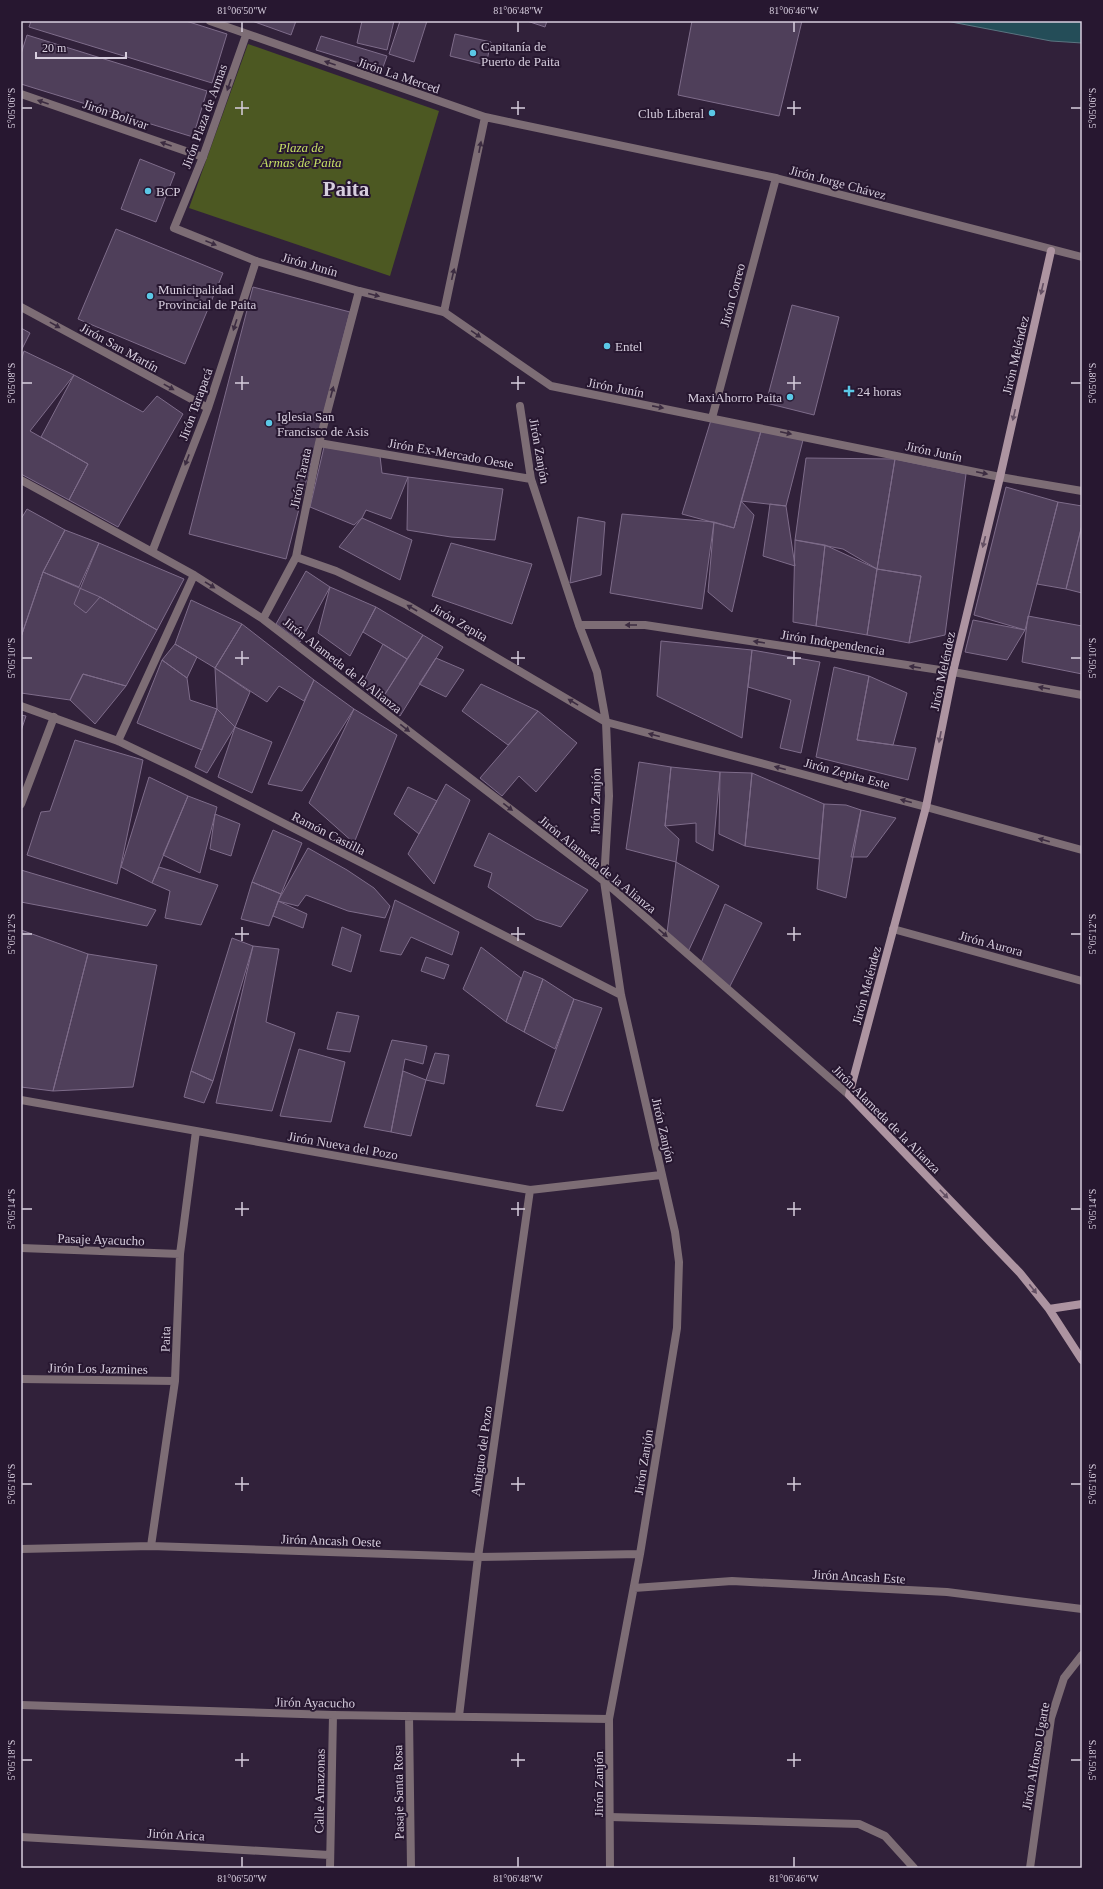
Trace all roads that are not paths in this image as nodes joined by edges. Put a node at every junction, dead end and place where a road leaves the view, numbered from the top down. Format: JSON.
{"nodes":[{"id":1,"x":210,"y":21,"type":"edge"},
{"id":2,"x":246,"y":35,"type":"junction"},
{"id":3,"x":21,"y":94,"type":"edge"},
{"id":4,"x":486,"y":117,"type":"junction"},
{"id":5,"x":585,"y":139,"type":"joint"},
{"id":6,"x":203,"y":157,"type":"junction"},
{"id":7,"x":776,"y":178,"type":"junction"},
{"id":8,"x":174,"y":228,"type":"joint"},
{"id":9,"x":1051,"y":251,"type":"junction"},
{"id":10,"x":1082,"y":257,"type":"edge"},
{"id":11,"x":256,"y":261,"type":"junction"},
{"id":12,"x":359,"y":291,"type":"junction"},
{"id":13,"x":21,"y":307,"type":"edge"},
{"id":14,"x":444,"y":312,"type":"junction"},
{"id":15,"x":520,"y":406,"type":"dead end"},
{"id":16,"x":208,"y":408,"type":"junction"},
{"id":17,"x":712,"y":418,"type":"junction"},
{"id":18,"x":319,"y":443,"type":"junction"},
{"id":19,"x":1000,"y":476,"type":"junction"},
{"id":20,"x":531,"y":478,"type":"junction"},
{"id":21,"x":21,"y":480,"type":"edge"},
{"id":22,"x":1082,"y":491,"type":"edge"},
{"id":23,"x":152,"y":552,"type":"junction"},
{"id":24,"x":296,"y":557,"type":"junction"},
{"id":25,"x":194,"y":575,"type":"junction"},
{"id":26,"x":263,"y":619,"type":"junction"},
{"id":27,"x":579,"y":625,"type":"junction"},
{"id":28,"x":952,"y":672,"type":"junction"},
{"id":29,"x":1082,"y":695,"type":"edge"},
{"id":30,"x":21,"y":706,"type":"edge"},
{"id":31,"x":54,"y":717,"type":"junction"},
{"id":32,"x":606,"y":722,"type":"junction"},
{"id":33,"x":118,"y":741,"type":"junction"},
{"id":34,"x":21,"y":804,"type":"edge"},
{"id":35,"x":926,"y":807,"type":"junction"},
{"id":36,"x":1082,"y":850,"type":"edge"},
{"id":37,"x":604,"y":881,"type":"junction"},
{"id":38,"x":893,"y":929,"type":"junction"},
{"id":39,"x":1082,"y":980,"type":"edge"},
{"id":40,"x":621,"y":995,"type":"junction"},
{"id":41,"x":849,"y":1095,"type":"junction"},
{"id":42,"x":21,"y":1100,"type":"edge"},
{"id":43,"x":196,"y":1131,"type":"junction"},
{"id":44,"x":661,"y":1175,"type":"junction"},
{"id":45,"x":530,"y":1190,"type":"junction"},
{"id":46,"x":21,"y":1248,"type":"edge"},
{"id":47,"x":180,"y":1254,"type":"junction"},
{"id":48,"x":1082,"y":1304,"type":"edge"},
{"id":49,"x":1049,"y":1308,"type":"junction"},
{"id":50,"x":1082,"y":1360,"type":"edge"},
{"id":51,"x":21,"y":1379,"type":"edge"},
{"id":52,"x":175,"y":1381,"type":"junction"},
{"id":53,"x":151,"y":1546,"type":"junction"},
{"id":54,"x":21,"y":1549,"type":"edge"},
{"id":55,"x":640,"y":1554,"type":"junction"},
{"id":56,"x":478,"y":1557,"type":"junction"},
{"id":57,"x":634,"y":1588,"type":"junction"},
{"id":58,"x":1082,"y":1609,"type":"edge"},
{"id":59,"x":1082,"y":1655,"type":"edge"},
{"id":60,"x":21,"y":1705,"type":"edge"},
{"id":61,"x":333,"y":1715,"type":"junction"},
{"id":62,"x":410,"y":1716,"type":"junction"},
{"id":63,"x":459,"y":1716,"type":"junction"},
{"id":64,"x":609,"y":1719,"type":"junction"},
{"id":65,"x":610,"y":1817,"type":"junction"},
{"id":66,"x":21,"y":1837,"type":"edge"},
{"id":67,"x":330,"y":1855,"type":"junction"},
{"id":68,"x":330,"y":1868,"type":"edge"},
{"id":69,"x":411,"y":1868,"type":"edge"},
{"id":70,"x":610,"y":1868,"type":"edge"},
{"id":71,"x":914,"y":1868,"type":"edge"},
{"id":72,"x":1030,"y":1868,"type":"edge"}],
"edges":[{"from":1,"to":2,"type":"street","name":"Jirón La Merced"},
{"from":4,"to":2,"type":"street","name":"Jirón La Merced","one_way":true},
{"from":2,"to":6,"type":"street","name":"Jirón Plaza de Armas","one_way":true},
{"from":6,"to":3,"type":"street","name":"Jirón Bolívar","one_way":true},
{"from":4,"to":5,"type":"street","name":"Jirón La Merced"},
{"from":14,"to":4,"type":"street","one_way":true},
{"from":5,"to":7,"type":"street","name":"Jirón Jorge Chávez"},
{"from":6,"to":8,"type":"street","name":"Jirón Plaza de Armas"},
{"from":7,"to":9,"type":"street","name":"Jirón Jorge Chávez"},
{"from":7,"to":17,"type":"street","name":"Jirón Correo"},
{"from":8,"to":11,"type":"street","name":"Jirón Junín","one_way":true},
{"from":9,"to":10,"type":"street","name":"Jirón Jorge Chávez"},
{"from":9,"to":19,"type":"main road","name":"Jirón Meléndez","one_way":true},
{"from":11,"to":12,"type":"street","name":"Jirón Junín"},
{"from":11,"to":16,"type":"street","name":"Jirón Tarapacá","one_way":true},
{"from":12,"to":14,"type":"street","name":"Jirón Junín","one_way":true},
{"from":18,"to":12,"type":"street","name":"Jirón Tarata","one_way":true},
{"from":13,"to":16,"type":"street","name":"Jirón San Martín","one_way":true},
{"from":14,"to":17,"type":"street","name":"Jirón Junín","one_way":true},
{"from":15,"to":20,"type":"street","name":"Jirón Zanjón"},
{"from":16,"to":23,"type":"street","name":"Jirón Tarapacá","one_way":true},
{"from":17,"to":19,"type":"street","name":"Jirón Junín","one_way":true},
{"from":18,"to":20,"type":"street","name":"Jirón Ex-Mercado Oeste"},
{"from":18,"to":24,"type":"street","name":"Jirón Tarata"},
{"from":19,"to":22,"type":"street","name":"Jirón Junín"},
{"from":19,"to":28,"type":"main road","name":"Jirón Meléndez","one_way":true},
{"from":20,"to":27,"type":"street","name":"Jirón Zanjón"},
{"from":21,"to":23,"type":"street","name":"Jirón Alameda de la Alianza"},
{"from":23,"to":25,"type":"street","name":"Jirón Alameda de la Alianza"},
{"from":24,"to":26,"type":"street","name":"Jirón Tarata"},
{"from":32,"to":24,"type":"street","name":"Jirón Zepita","one_way":true},
{"from":25,"to":26,"type":"street","name":"Jirón Alameda de la Alianza","one_way":true},
{"from":25,"to":33,"type":"street"},
{"from":26,"to":37,"type":"street","name":"Jirón Alameda de la Alianza","one_way":true},
{"from":28,"to":27,"type":"street","name":"Jirón Independencia","one_way":true},
{"from":27,"to":32,"type":"street","name":"Jirón Zanjón"},
{"from":29,"to":28,"type":"street","name":"Jirón Independencia","one_way":true},
{"from":28,"to":35,"type":"main road","name":"Jirón Meléndez","one_way":true},
{"from":30,"to":31,"type":"street","name":"Ramón Castilla"},
{"from":31,"to":33,"type":"street","name":"Ramón Castilla"},
{"from":31,"to":34,"type":"street"},
{"from":35,"to":32,"type":"street","name":"Jirón Zepita Este","one_way":true},
{"from":32,"to":37,"type":"street","name":"Jirón Zanjón"},
{"from":33,"to":40,"type":"street","name":"Ramón Castilla"},
{"from":36,"to":35,"type":"street","name":"Jirón Zepita Este","one_way":true},
{"from":35,"to":38,"type":"main road","name":"Jirón Meléndez"},
{"from":37,"to":40,"type":"street","name":"Jirón Zanjón"},
{"from":37,"to":41,"type":"street","name":"Jirón Alameda de la Alianza","one_way":true},
{"from":38,"to":39,"type":"street","name":"Jirón Aurora"},
{"from":38,"to":41,"type":"main road","name":"Jirón Meléndez"},
{"from":40,"to":44,"type":"street","name":"Jirón Zanjón"},
{"from":41,"to":49,"type":"main road","name":"Jirón Alameda de la Alianza","one_way":true},
{"from":42,"to":43,"type":"street","name":"Jirón Nueva del Pozo"},
{"from":43,"to":45,"type":"street","name":"Jirón Nueva del Pozo"},
{"from":43,"to":47,"type":"street","name":"Paita"},
{"from":44,"to":45,"type":"street","name":"Jirón Nueva del Pozo"},
{"from":44,"to":55,"type":"street","name":"Jirón Zanjón"},
{"from":45,"to":56,"type":"street","name":"Antiguo del Pozo"},
{"from":46,"to":47,"type":"street","name":"Pasaje Ayacucho"},
{"from":47,"to":52,"type":"street","name":"Paita"},
{"from":48,"to":49,"type":"main road"},
{"from":49,"to":50,"type":"main road","name":"Jirón Alameda de la Alianza"},
{"from":51,"to":52,"type":"street","name":"Jirón Los Jazmines"},
{"from":52,"to":53,"type":"street","name":"Paita"},
{"from":53,"to":54,"type":"street","name":"Jirón Ancash Oeste"},
{"from":53,"to":56,"type":"street","name":"Jirón Ancash Oeste"},
{"from":55,"to":56,"type":"street","name":"Jirón Ancash Oeste"},
{"from":55,"to":57,"type":"street","name":"Jirón Zanjón"},
{"from":56,"to":63,"type":"street","name":"Antiguo del Pozo"},
{"from":57,"to":58,"type":"street","name":"Jirón Ancash Este"},
{"from":57,"to":64,"type":"street","name":"Jirón Zanjón"},
{"from":59,"to":72,"type":"street","name":"Jirón Alfonso Ugarte"},
{"from":60,"to":61,"type":"street","name":"Jirón Ayacucho"},
{"from":61,"to":62,"type":"street","name":"Jirón Ayacucho"},
{"from":61,"to":67,"type":"street","name":"Calle Amazonas"},
{"from":62,"to":63,"type":"street","name":"Jirón Ayacucho"},
{"from":62,"to":69,"type":"street","name":"Pasaje Santa Rosa"},
{"from":63,"to":64,"type":"street","name":"Jirón Ayacucho"},
{"from":64,"to":65,"type":"street","name":"Jirón Zanjón"},
{"from":65,"to":70,"type":"street","name":"Jirón Zanjón"},
{"from":65,"to":71,"type":"street"},
{"from":66,"to":67,"type":"street","name":"Jirón Arica"},
{"from":67,"to":68,"type":"street","name":"Calle Amazonas"}]}
